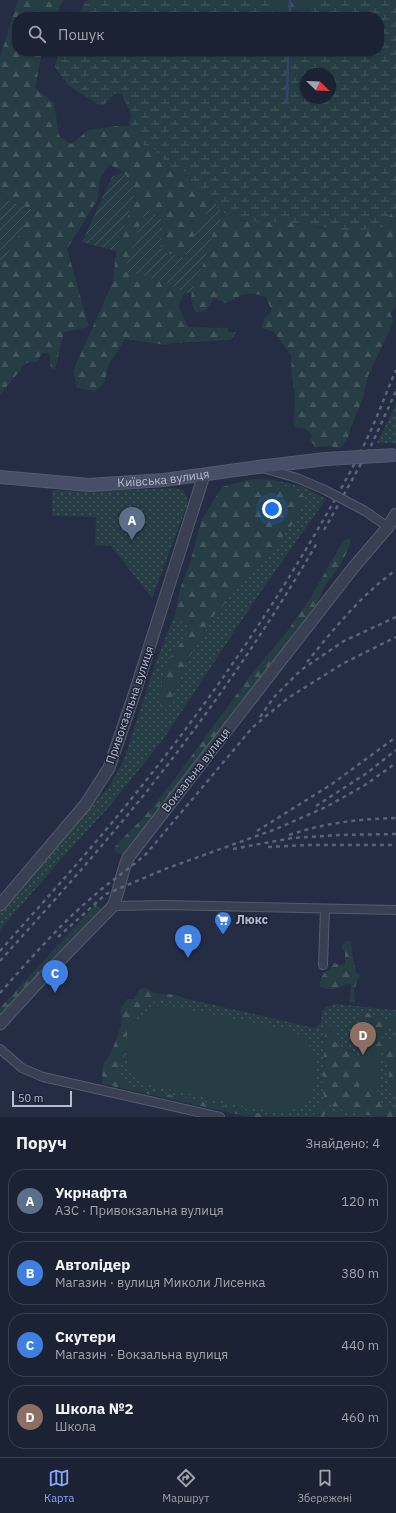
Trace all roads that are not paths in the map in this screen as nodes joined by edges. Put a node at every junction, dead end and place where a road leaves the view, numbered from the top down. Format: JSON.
{"nodes":[{"id":1,"x":396,"y":455,"type":"edge"},
{"id":2,"x":258,"y":467,"type":"junction"},
{"id":3,"x":204,"y":475,"type":"junction"},
{"id":4,"x":0,"y":477,"type":"edge"},
{"id":5,"x":396,"y":514,"type":"edge"},
{"id":6,"x":392,"y":524,"type":"edge"},
{"id":7,"x":0,"y":905,"type":"edge"},
{"id":8,"x":113,"y":906,"type":"junction"},
{"id":9,"x":325,"y":909,"type":"junction"},
{"id":10,"x":396,"y":910,"type":"edge"},
{"id":11,"x":323,"y":965,"type":"dead end"},
{"id":12,"x":0,"y":1024,"type":"edge"},
{"id":13,"x":0,"y":1049,"type":"edge"},
{"id":14,"x":220,"y":1117,"type":"edge"}],
"edges":[{"from":1,"to":2,"type":"main road","name":"Київська вулиця","bridge":true},
{"from":2,"to":3,"type":"main road","name":"Київська вулиця"},
{"from":2,"to":6,"type":"street","bridge":true},
{"from":3,"to":4,"type":"main road","name":"Київська вулиця"},
{"from":3,"to":7,"type":"street","name":"Привокзальна вулиця"},
{"from":5,"to":6,"type":"street","name":"Вокзальна вулиця"},
{"from":6,"to":8,"type":"street","name":"Вокзальна вулиця"},
{"from":8,"to":9,"type":"street"},
{"from":8,"to":12,"type":"street","name":"Вокзальна вулиця"},
{"from":9,"to":10,"type":"street"},
{"from":9,"to":11,"type":"street"},
{"from":13,"to":14,"type":"street"}]}
